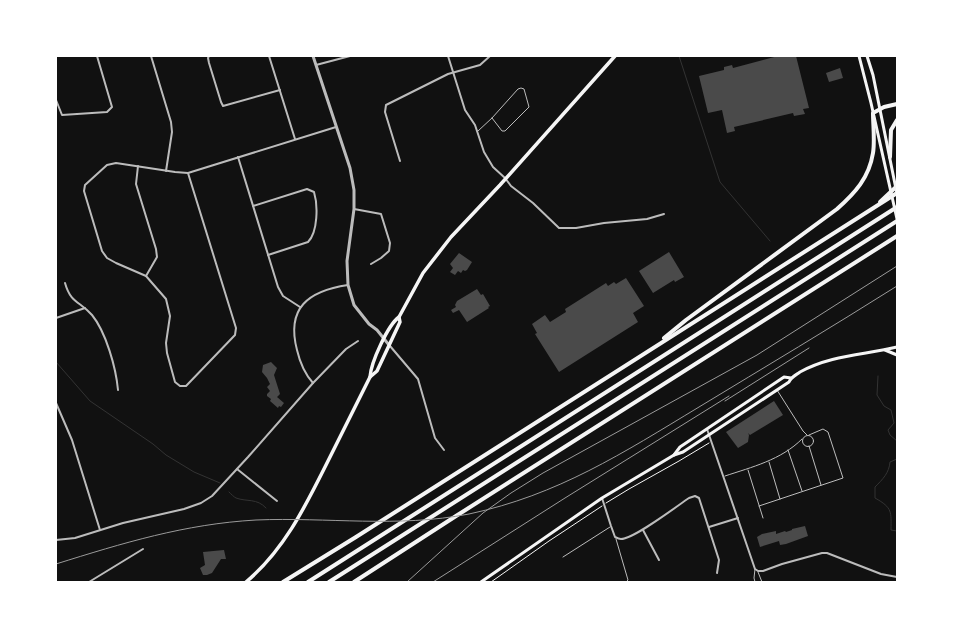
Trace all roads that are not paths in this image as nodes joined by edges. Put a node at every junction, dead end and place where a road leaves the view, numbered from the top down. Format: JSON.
{"nodes":[{"id":1,"x":97,"y":56,"type":"edge"},
{"id":2,"x":151,"y":56,"type":"edge"},
{"id":3,"x":209,"y":56,"type":"edge"},
{"id":4,"x":270,"y":56,"type":"edge"},
{"id":5,"x":313,"y":56,"type":"edge"},
{"id":6,"x":350,"y":56,"type":"edge"},
{"id":7,"x":448,"y":56,"type":"edge"},
{"id":8,"x":490,"y":56,"type":"edge"},
{"id":9,"x":615,"y":56,"type":"edge"},
{"id":10,"x":859,"y":56,"type":"edge"},
{"id":11,"x":867,"y":56,"type":"edge"},
{"id":12,"x":316,"y":65,"type":"junction"},
{"id":13,"x":453,"y":73,"type":"junction"},
{"id":14,"x":280,"y":90,"type":"junction"},
{"id":15,"x":56,"y":100,"type":"edge"},
{"id":16,"x":897,"y":104,"type":"edge"},
{"id":17,"x":880,"y":109,"type":"junction"},
{"id":18,"x":873,"y":113,"type":"junction"},
{"id":19,"x":868,"y":115,"type":"dead end"},
{"id":20,"x":492,"y":118,"type":"junction"},
{"id":21,"x":897,"y":120,"type":"edge"},
{"id":22,"x":336,"y":127,"type":"junction"},
{"id":23,"x":478,"y":131,"type":"junction"},
{"id":24,"x":295,"y":139,"type":"junction"},
{"id":25,"x":238,"y":157,"type":"junction"},
{"id":26,"x":890,"y":157,"type":"junction"},
{"id":27,"x":400,"y":160,"type":"dead end"},
{"id":28,"x":138,"y":166,"type":"junction"},
{"id":29,"x":166,"y":171,"type":"junction"},
{"id":30,"x":188,"y":173,"type":"junction"},
{"id":31,"x":505,"y":178,"type":"junction"},
{"id":32,"x":896,"y":184,"type":"edge"},
{"id":33,"x":897,"y":193,"type":"edge"},
{"id":34,"x":253,"y":206,"type":"junction"},
{"id":35,"x":876,"y":206,"type":"junction"},
{"id":36,"x":897,"y":207,"type":"edge"},
{"id":37,"x":354,"y":209,"type":"junction"},
{"id":38,"x":664,"y":214,"type":"dead end"},
{"id":39,"x":897,"y":220,"type":"edge"},
{"id":40,"x":897,"y":236,"type":"edge"},
{"id":41,"x":268,"y":255,"type":"junction"},
{"id":42,"x":371,"y":264,"type":"dead end"},
{"id":43,"x":146,"y":276,"type":"junction"},
{"id":44,"x":65,"y":283,"type":"dead end"},
{"id":45,"x":348,"y":285,"type":"junction"},
{"id":46,"x":300,"y":307,"type":"junction"},
{"id":47,"x":85,"y":308,"type":"junction"},
{"id":48,"x":399,"y":316,"type":"junction"},
{"id":49,"x":56,"y":318,"type":"edge"},
{"id":50,"x":384,"y":339,"type":"junction"},
{"id":51,"x":358,"y":341,"type":"dead end"},
{"id":52,"x":388,"y":345,"type":"junction"},
{"id":53,"x":897,"y":347,"type":"edge"},
{"id":54,"x":885,"y":350,"type":"junction"},
{"id":55,"x":643,"y":354,"type":"junction"},
{"id":56,"x":897,"y":355,"type":"edge"},
{"id":57,"x":370,"y":377,"type":"junction"},
{"id":58,"x":790,"y":378,"type":"junction"},
{"id":59,"x":312,"y":383,"type":"junction"},
{"id":60,"x":118,"y":390,"type":"dead end"},
{"id":61,"x":777,"y":390,"type":"junction"},
{"id":62,"x":56,"y":403,"type":"edge"},
{"id":63,"x":707,"y":428,"type":"junction"},
{"id":64,"x":803,"y":431,"type":"junction"},
{"id":65,"x":813,"y":433,"type":"junction"},
{"id":66,"x":710,"y":434,"type":"junction"},
{"id":67,"x":808,"y":435,"type":"junction"},
{"id":68,"x":804,"y":436,"type":"junction"},
{"id":69,"x":812,"y":437,"type":"junction"},
{"id":70,"x":802,"y":439,"type":"junction"},
{"id":71,"x":802,"y":443,"type":"junction"},
{"id":72,"x":796,"y":445,"type":"junction"},
{"id":73,"x":809,"y":446,"type":"junction"},
{"id":74,"x":444,"y":450,"type":"dead end"},
{"id":75,"x":788,"y":450,"type":"junction"},
{"id":76,"x":674,"y":455,"type":"junction"},
{"id":77,"x":769,"y":462,"type":"junction"},
{"id":78,"x":238,"y":469,"type":"junction"},
{"id":79,"x":748,"y":469,"type":"junction"},
{"id":80,"x":725,"y":476,"type":"junction"},
{"id":81,"x":822,"y":485,"type":"junction"},
{"id":82,"x":802,"y":492,"type":"junction"},
{"id":83,"x":602,"y":498,"type":"junction"},
{"id":84,"x":780,"y":499,"type":"junction"},
{"id":85,"x":277,"y":501,"type":"dead end"},
{"id":86,"x":759,"y":506,"type":"junction"},
{"id":87,"x":738,"y":518,"type":"junction"},
{"id":88,"x":763,"y":518,"type":"dead end"},
{"id":89,"x":611,"y":526,"type":"junction"},
{"id":90,"x":709,"y":527,"type":"junction"},
{"id":91,"x":100,"y":530,"type":"junction"},
{"id":92,"x":643,"y":530,"type":"junction"},
{"id":93,"x":615,"y":537,"type":"junction"},
{"id":94,"x":56,"y":540,"type":"edge"},
{"id":95,"x":142,"y":549,"type":"dead end"},
{"id":96,"x":563,"y":557,"type":"dead end"},
{"id":97,"x":659,"y":560,"type":"dead end"},
{"id":98,"x":755,"y":569,"type":"junction"},
{"id":99,"x":758,"y":571,"type":"junction"},
{"id":100,"x":717,"y":573,"type":"dead end"},
{"id":101,"x":897,"y":577,"type":"edge"},
{"id":102,"x":90,"y":582,"type":"edge"},
{"id":103,"x":246,"y":582,"type":"edge"},
{"id":104,"x":283,"y":582,"type":"edge"},
{"id":105,"x":308,"y":582,"type":"edge"},
{"id":106,"x":329,"y":582,"type":"edge"},
{"id":107,"x":354,"y":582,"type":"edge"},
{"id":108,"x":481,"y":582,"type":"edge"},
{"id":109,"x":626,"y":582,"type":"edge"},
{"id":110,"x":755,"y":582,"type":"edge"},
{"id":111,"x":762,"y":582,"type":"edge"}],
"edges":[{"from":1,"to":15,"type":"street"},
{"from":2,"to":29,"type":"street"},
{"from":3,"to":14,"type":"street"},
{"from":4,"to":14,"type":"street"},
{"from":5,"to":12,"type":"street"},
{"from":6,"to":12,"type":"street"},
{"from":7,"to":13,"type":"street"},
{"from":8,"to":13,"type":"street"},
{"from":9,"to":31,"type":"main road"},
{"from":10,"to":18,"type":"main road"},
{"from":11,"to":17,"type":"main road"},
{"from":12,"to":22,"type":"street"},
{"from":13,"to":23,"type":"street"},
{"from":13,"to":27,"type":"street"},
{"from":14,"to":24,"type":"street"},
{"from":16,"to":17,"type":"highway"},
{"from":17,"to":18,"type":"highway"},
{"from":17,"to":26,"type":"main road"},
{"from":18,"to":19,"type":"street"},
{"from":18,"to":39,"type":"main road"},
{"from":18,"to":55,"type":"highway"},
{"from":20,"to":20,"type":"lane"},
{"from":20,"to":23,"type":"lane"},
{"from":21,"to":26,"type":"highway"},
{"from":22,"to":24,"type":"street"},
{"from":22,"to":37,"type":"street"},
{"from":23,"to":31,"type":"street"},
{"from":24,"to":25,"type":"street"},
{"from":25,"to":30,"type":"street"},
{"from":25,"to":34,"type":"street"},
{"from":26,"to":32,"type":"main road"},
{"from":28,"to":29,"type":"street"},
{"from":28,"to":43,"type":"street"},
{"from":28,"to":43,"type":"street"},
{"from":29,"to":30,"type":"street"},
{"from":30,"to":43,"type":"street"},
{"from":31,"to":38,"type":"street"},
{"from":31,"to":48,"type":"main road"},
{"from":32,"to":33,"type":"main road"},
{"from":32,"to":35,"type":"highway"},
{"from":33,"to":35,"type":"highway"},
{"from":34,"to":41,"type":"street"},
{"from":34,"to":41,"type":"street"},
{"from":35,"to":55,"type":"highway"},
{"from":36,"to":105,"type":"highway"},
{"from":37,"to":42,"type":"street"},
{"from":37,"to":45,"type":"street"},
{"from":39,"to":106,"type":"highway"},
{"from":40,"to":107,"type":"highway"},
{"from":41,"to":46,"type":"street"},
{"from":44,"to":47,"type":"street"},
{"from":45,"to":46,"type":"street"},
{"from":45,"to":50,"type":"street"},
{"from":46,"to":59,"type":"street"},
{"from":47,"to":49,"type":"street"},
{"from":47,"to":60,"type":"street"},
{"from":48,"to":50,"type":"main road"},
{"from":48,"to":52,"type":"main road"},
{"from":50,"to":52,"type":"street"},
{"from":50,"to":57,"type":"main road"},
{"from":51,"to":59,"type":"street"},
{"from":52,"to":57,"type":"main road"},
{"from":52,"to":74,"type":"street"},
{"from":53,"to":54,"type":"main road"},
{"from":54,"to":56,"type":"main road"},
{"from":54,"to":58,"type":"main road"},
{"from":55,"to":104,"type":"highway"},
{"from":57,"to":103,"type":"main road"},
{"from":58,"to":61,"type":"main road"},
{"from":58,"to":63,"type":"main road"},
{"from":59,"to":78,"type":"street"},
{"from":61,"to":64,"type":"lane"},
{"from":61,"to":66,"type":"main road"},
{"from":62,"to":91,"type":"street"},
{"from":63,"to":66,"type":"street"},
{"from":63,"to":76,"type":"main road"},
{"from":64,"to":67,"type":"lane"},
{"from":64,"to":68,"type":"lane"},
{"from":65,"to":67,"type":"lane"},
{"from":65,"to":69,"type":"lane"},
{"from":65,"to":81,"type":"lane"},
{"from":66,"to":76,"type":"main road"},
{"from":66,"to":80,"type":"street"},
{"from":67,"to":68,"type":"lane"},
{"from":67,"to":69,"type":"lane"},
{"from":68,"to":70,"type":"lane"},
{"from":69,"to":73,"type":"lane"},
{"from":70,"to":71,"type":"lane"},
{"from":70,"to":72,"type":"lane"},
{"from":71,"to":72,"type":"lane"},
{"from":71,"to":73,"type":"lane"},
{"from":72,"to":75,"type":"lane"},
{"from":73,"to":81,"type":"lane"},
{"from":75,"to":77,"type":"lane"},
{"from":75,"to":82,"type":"lane"},
{"from":76,"to":83,"type":"main road"},
{"from":77,"to":79,"type":"lane"},
{"from":77,"to":84,"type":"lane"},
{"from":78,"to":85,"type":"street"},
{"from":78,"to":91,"type":"street"},
{"from":79,"to":80,"type":"lane"},
{"from":79,"to":86,"type":"lane"},
{"from":80,"to":87,"type":"street"},
{"from":81,"to":82,"type":"lane"},
{"from":82,"to":84,"type":"lane"},
{"from":83,"to":89,"type":"street"},
{"from":83,"to":108,"type":"main road"},
{"from":84,"to":86,"type":"lane"},
{"from":86,"to":88,"type":"lane"},
{"from":87,"to":90,"type":"street"},
{"from":87,"to":98,"type":"street"},
{"from":89,"to":93,"type":"street"},
{"from":89,"to":96,"type":"lane"},
{"from":90,"to":92,"type":"street"},
{"from":90,"to":100,"type":"street"},
{"from":91,"to":94,"type":"street"},
{"from":92,"to":93,"type":"street"},
{"from":92,"to":97,"type":"street"},
{"from":93,"to":109,"type":"lane"},
{"from":95,"to":102,"type":"street"},
{"from":98,"to":99,"type":"street"},
{"from":98,"to":110,"type":"lane"},
{"from":99,"to":101,"type":"street"},
{"from":99,"to":111,"type":"lane"}]}
